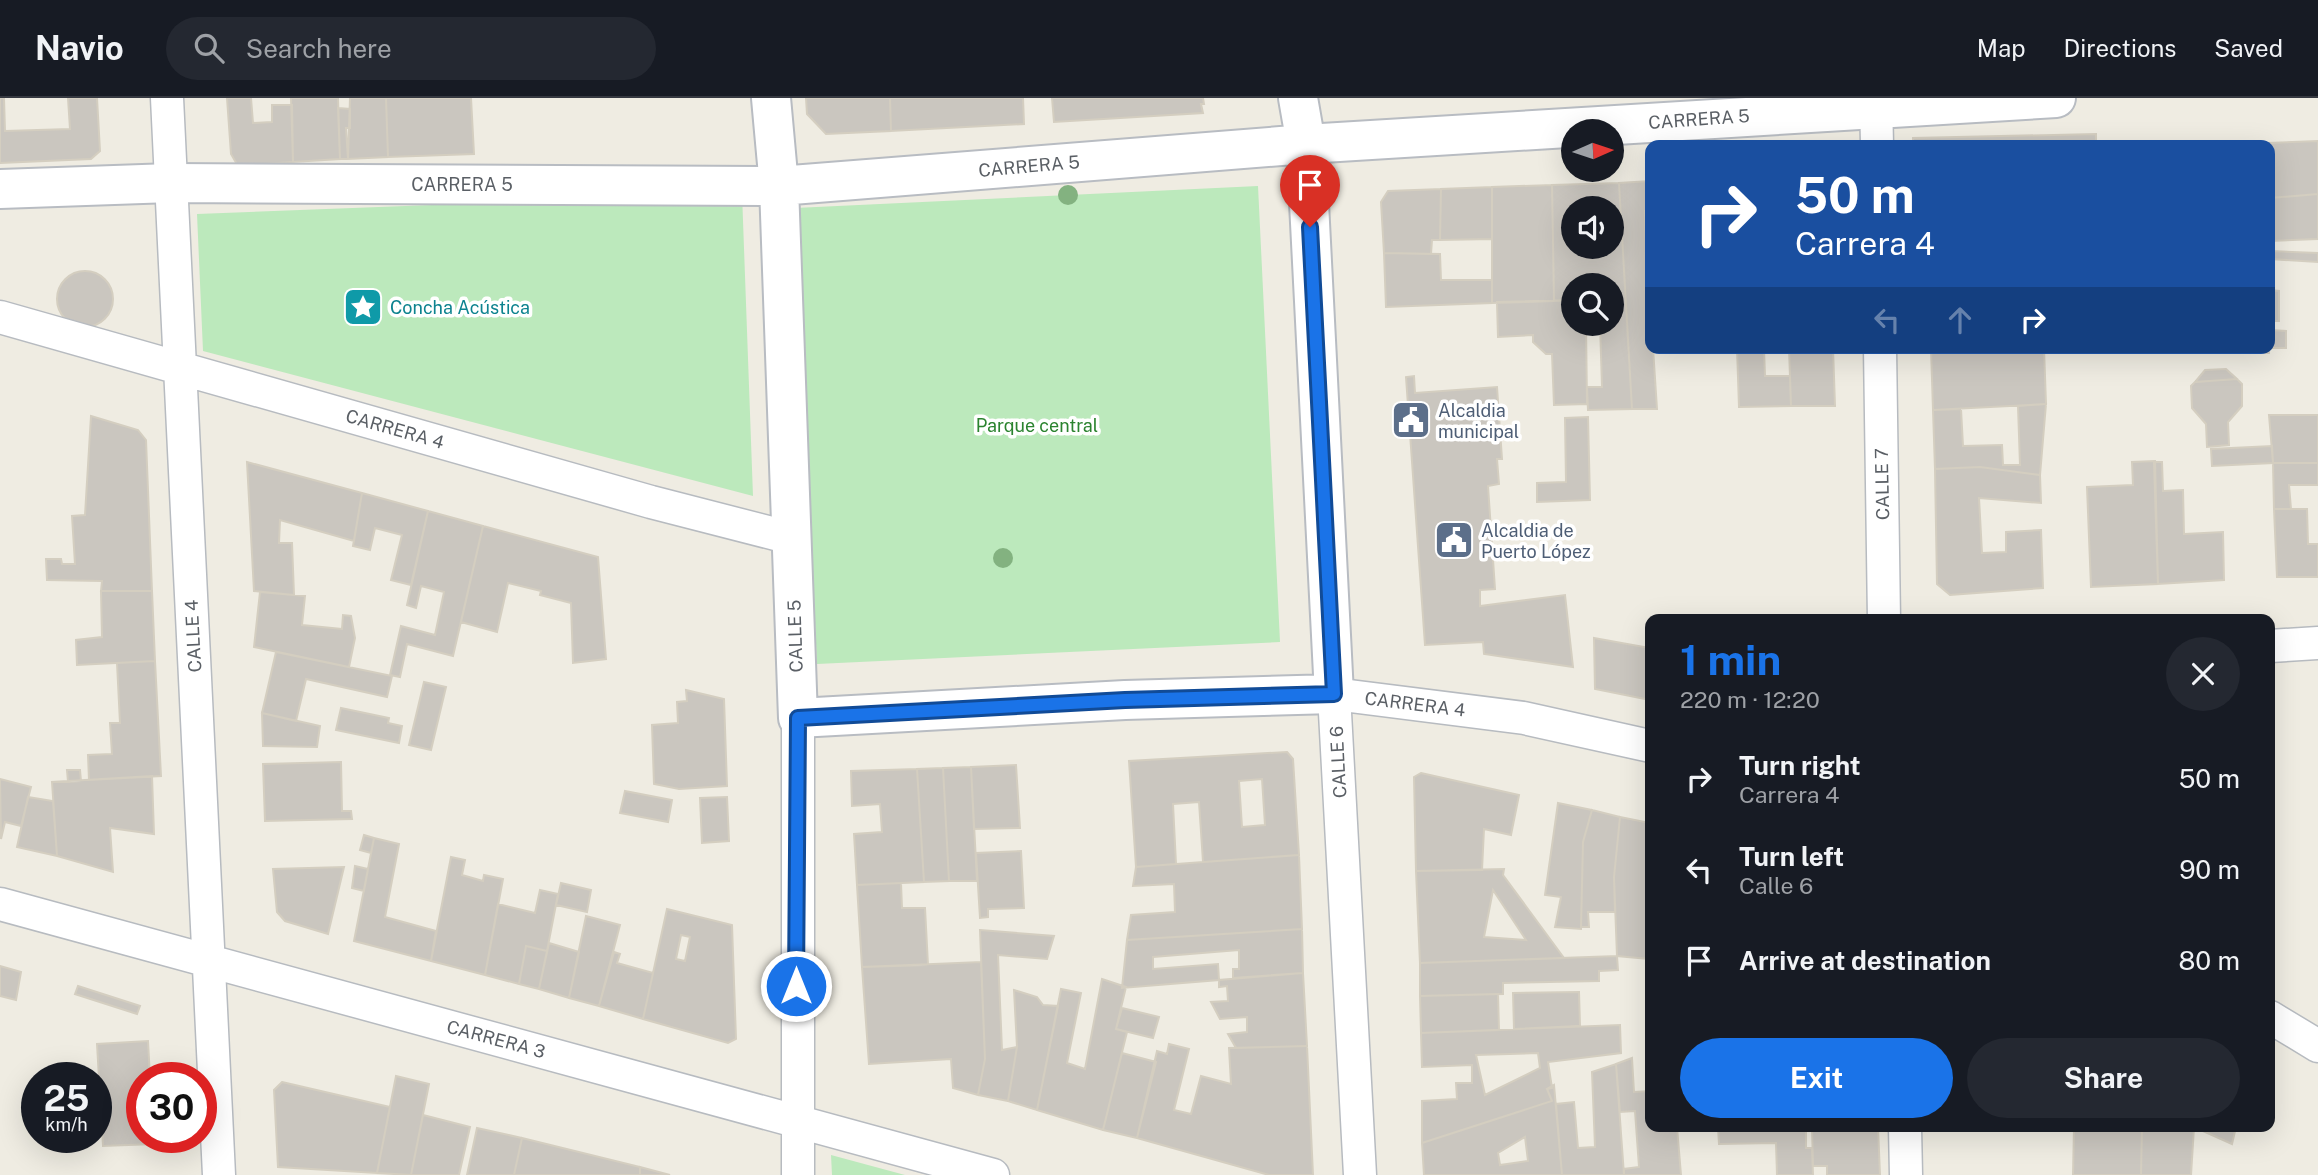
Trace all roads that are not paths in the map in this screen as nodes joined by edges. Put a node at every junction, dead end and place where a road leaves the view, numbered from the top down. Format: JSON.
{"nodes":[{"id":1,"x":167,"y":98,"type":"edge"},
{"id":2,"x":771,"y":98,"type":"edge"},
{"id":3,"x":1298,"y":98,"type":"edge"},
{"id":4,"x":2056,"y":98,"type":"edge"},
{"id":5,"x":1876,"y":102,"type":"edge"},
{"id":6,"x":1877,"y":140,"type":"edge"},
{"id":7,"x":1306,"y":145,"type":"junction"},
{"id":8,"x":171,"y":183,"type":"junction"},
{"id":9,"x":779,"y":186,"type":"junction"},
{"id":10,"x":0,"y":189,"type":"edge"},
{"id":11,"x":0,"y":317,"type":"edge"},
{"id":12,"x":1880,"y":354,"type":"edge"},
{"id":13,"x":180,"y":368,"type":"junction"},
{"id":14,"x":791,"y":538,"type":"junction"},
{"id":15,"x":1885,"y":614,"type":"edge"},
{"id":16,"x":2318,"y":643,"type":"edge"},
{"id":17,"x":2275,"y":646,"type":"edge"},
{"id":18,"x":1334,"y":694,"type":"junction"},
{"id":19,"x":798,"y":718,"type":"junction"},
{"id":20,"x":1645,"y":745,"type":"edge"},
{"id":21,"x":0,"y":904,"type":"edge"},
{"id":22,"x":209,"y":961,"type":"junction"},
{"id":23,"x":2275,"y":1020,"type":"edge"},
{"id":24,"x":2318,"y":1046,"type":"edge"},
{"id":25,"x":795,"y":1121,"type":"junction"},
{"id":26,"x":1905,"y":1132,"type":"edge"},
{"id":27,"x":219,"y":1175,"type":"edge"},
{"id":28,"x":798,"y":1175,"type":"edge"},
{"id":29,"x":993,"y":1175,"type":"edge"},
{"id":30,"x":1360,"y":1175,"type":"edge"},
{"id":31,"x":1906,"y":1175,"type":"edge"}],
"edges":[{"from":1,"to":8,"type":"street","name":"CALLE 4"},
{"from":2,"to":9,"type":"street","name":"CALLE 5"},
{"from":3,"to":7,"type":"street","name":"CALLE 6"},
{"from":4,"to":5,"type":"street","name":"CARRERA 5"},
{"from":5,"to":6,"type":"street"},
{"from":5,"to":7,"type":"street","name":"CARRERA 5"},
{"from":7,"to":9,"type":"street","name":"CARRERA 5"},
{"from":7,"to":18,"type":"street","name":"CALLE 6"},
{"from":8,"to":9,"type":"street","name":"CARRERA 5"},
{"from":8,"to":10,"type":"street","name":"CARRERA 5"},
{"from":8,"to":13,"type":"street","name":"CALLE 4"},
{"from":9,"to":14,"type":"street","name":"CALLE 5"},
{"from":11,"to":13,"type":"street","name":"CARRERA 4"},
{"from":12,"to":15,"type":"street","name":"CALLE 7"},
{"from":13,"to":14,"type":"street","name":"CARRERA 4"},
{"from":13,"to":22,"type":"street","name":"CALLE 4"},
{"from":14,"to":19,"type":"street","name":"CALLE 5"},
{"from":16,"to":17,"type":"street"},
{"from":18,"to":19,"type":"street","name":"CARRERA 4"},
{"from":18,"to":20,"type":"street","name":"CARRERA 4"},
{"from":18,"to":30,"type":"street","name":"CALLE 6"},
{"from":19,"to":25,"type":"street","name":"CALLE 5"},
{"from":21,"to":22,"type":"street","name":"CARRERA 3"},
{"from":22,"to":25,"type":"street","name":"CARRERA 3"},
{"from":22,"to":27,"type":"street","name":"CALLE 4"},
{"from":23,"to":24,"type":"street"},
{"from":25,"to":28,"type":"street","name":"CALLE 5"},
{"from":25,"to":29,"type":"street","name":"CARRERA 3"},
{"from":26,"to":31,"type":"street"}]}
